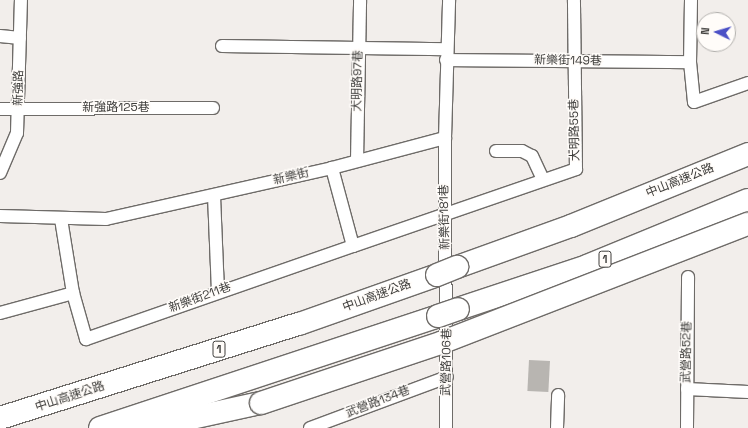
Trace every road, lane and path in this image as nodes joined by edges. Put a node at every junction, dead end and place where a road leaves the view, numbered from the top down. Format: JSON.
{"nodes":[{"id":1,"x":21,"y":0,"type":"edge"},
{"id":2,"x":360,"y":0,"type":"edge"},
{"id":3,"x":449,"y":0,"type":"edge"},
{"id":4,"x":574,"y":0,"type":"edge"},
{"id":5,"x":691,"y":0,"type":"edge"},
{"id":6,"x":0,"y":36,"type":"edge"},
{"id":7,"x":20,"y":38,"type":"junction"},
{"id":8,"x":222,"y":46,"type":"dead end"},
{"id":9,"x":359,"y":47,"type":"junction"},
{"id":10,"x":447,"y":54,"type":"junction"},
{"id":11,"x":574,"y":61,"type":"junction"},
{"id":12,"x":690,"y":62,"type":"junction"},
{"id":13,"x":748,"y":83,"type":"edge"},
{"id":14,"x":18,"y":108,"type":"junction"},
{"id":15,"x":213,"y":108,"type":"dead end"},
{"id":16,"x":0,"y":109,"type":"edge"},
{"id":17,"x":445,"y":138,"type":"junction"},
{"id":18,"x":748,"y":147,"type":"edge"},
{"id":19,"x":496,"y":150,"type":"dead end"},
{"id":20,"x":748,"y":154,"type":"edge"},
{"id":21,"x":357,"y":161,"type":"junction"},
{"id":22,"x":332,"y":168,"type":"junction"},
{"id":23,"x":0,"y":173,"type":"edge"},
{"id":24,"x":543,"y":180,"type":"junction"},
{"id":25,"x":668,"y":185,"type":"junction"},
{"id":26,"x":214,"y":196,"type":"junction"},
{"id":27,"x":748,"y":200,"type":"edge"},
{"id":28,"x":444,"y":212,"type":"junction"},
{"id":29,"x":0,"y":216,"type":"edge"},
{"id":30,"x":61,"y":219,"type":"junction"},
{"id":31,"x":748,"y":224,"type":"edge"},
{"id":32,"x":354,"y":246,"type":"junction"},
{"id":33,"x":688,"y":277,"type":"dead end"},
{"id":34,"x":218,"y":291,"type":"junction"},
{"id":35,"x":73,"y":293,"type":"junction"},
{"id":36,"x":453,"y":303,"type":"junction"},
{"id":37,"x":0,"y":313,"type":"edge"},
{"id":38,"x":447,"y":377,"type":"junction"},
{"id":39,"x":687,"y":389,"type":"junction"},
{"id":40,"x":748,"y":392,"type":"edge"},
{"id":41,"x":558,"y":395,"type":"dead end"},
{"id":42,"x":0,"y":418,"type":"edge"},
{"id":43,"x":100,"y":428,"type":"edge"},
{"id":44,"x":146,"y":428,"type":"edge"},
{"id":45,"x":310,"y":428,"type":"edge"},
{"id":46,"x":446,"y":428,"type":"edge"},
{"id":47,"x":557,"y":428,"type":"edge"},
{"id":48,"x":687,"y":428,"type":"edge"}],
"edges":[{"from":1,"to":7,"type":"street","name":"新強路"},
{"from":2,"to":9,"type":"street","name":"大明路97巷"},
{"from":3,"to":10,"type":"street"},
{"from":4,"to":11,"type":"street","name":"大明路55巷"},
{"from":5,"to":12,"type":"street"},
{"from":6,"to":7,"type":"street"},
{"from":7,"to":14,"type":"street","name":"新強路"},
{"from":8,"to":9,"type":"street","name":"新樂街149巷"},
{"from":9,"to":10,"type":"street","name":"新樂街149巷"},
{"from":9,"to":21,"type":"street","name":"大明路97巷"},
{"from":10,"to":11,"type":"street","name":"新樂街149巷"},
{"from":10,"to":17,"type":"street"},
{"from":11,"to":12,"type":"street","name":"新樂街149巷"},
{"from":11,"to":24,"type":"street","name":"大明路55巷"},
{"from":12,"to":13,"type":"street"},
{"from":14,"to":15,"type":"street","name":"新強路125巷"},
{"from":14,"to":16,"type":"street","name":"新強路125巷"},
{"from":14,"to":23,"type":"street","name":"新強路"},
{"from":17,"to":21,"type":"street","name":"新樂街"},
{"from":17,"to":28,"type":"street","name":"新樂街181巷"},
{"from":18,"to":25,"type":"highway"},
{"from":19,"to":24,"type":"street"},
{"from":20,"to":25,"type":"highway","name":"中山高速公路","number":"1"},
{"from":21,"to":22,"type":"street","name":"新樂街"},
{"from":22,"to":26,"type":"street","name":"新樂街"},
{"from":22,"to":32,"type":"street"},
{"from":24,"to":28,"type":"street","name":"大明路55巷"},
{"from":25,"to":42,"type":"highway","name":"中山高速公路","number":"1"},
{"from":26,"to":30,"type":"street","name":"新樂街"},
{"from":26,"to":34,"type":"street"},
{"from":27,"to":36,"type":"highway","number":"1"},
{"from":28,"to":32,"type":"street","name":"新樂街211巷"},
{"from":28,"to":36,"type":"street","name":"新樂街181巷"},
{"from":29,"to":30,"type":"street","name":"新樂街"},
{"from":30,"to":35,"type":"street","name":"新樂街211巷"},
{"from":31,"to":44,"type":"highway","bridge":true},
{"from":32,"to":34,"type":"street","name":"新樂街211巷"},
{"from":33,"to":39,"type":"street","name":"武營路52巷"},
{"from":34,"to":35,"type":"street","name":"新樂街211巷"},
{"from":35,"to":37,"type":"street"},
{"from":36,"to":38,"type":"street","name":"武營路106巷"},
{"from":36,"to":43,"type":"highway","number":"1","bridge":true},
{"from":38,"to":45,"type":"street","name":"武營路134巷"},
{"from":38,"to":46,"type":"street","name":"武營路106巷"},
{"from":39,"to":40,"type":"street"},
{"from":39,"to":48,"type":"street","name":"武營路52巷"},
{"from":41,"to":47,"type":"street"}]}
